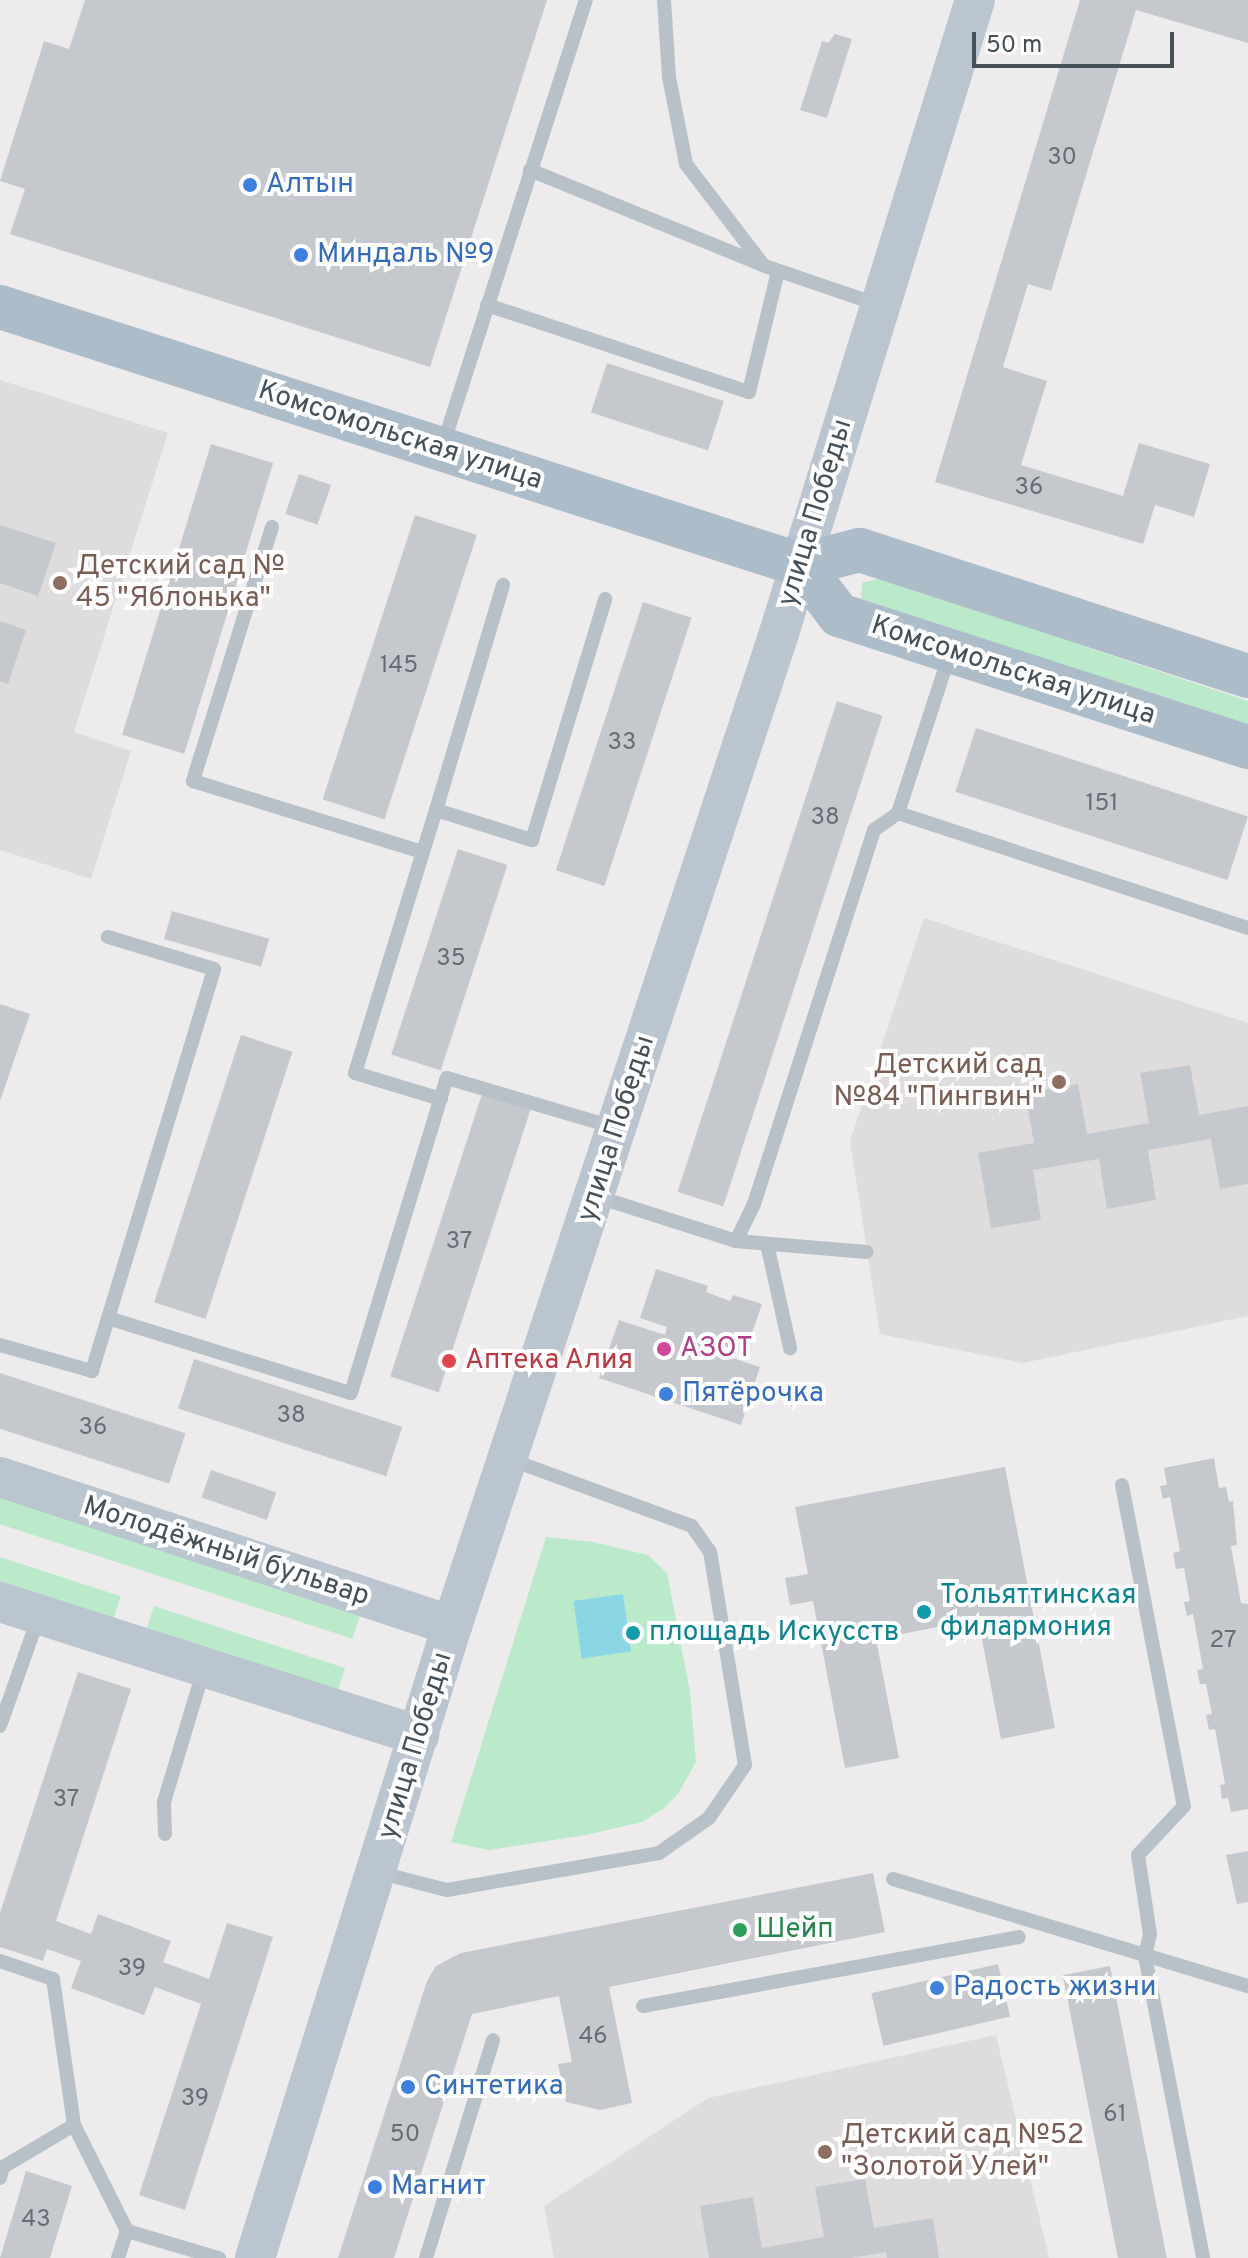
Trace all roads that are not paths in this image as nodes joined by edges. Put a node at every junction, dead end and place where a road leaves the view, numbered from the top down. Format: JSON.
{"nodes":[{"id":1,"x":586,"y":0,"type":"edge"},
{"id":2,"x":664,"y":0,"type":"edge"},
{"id":3,"x":975,"y":0,"type":"edge"},
{"id":4,"x":530,"y":170,"type":"junction"},
{"id":5,"x":772,"y":268,"type":"junction"},
{"id":6,"x":487,"y":305,"type":"junction"},
{"id":7,"x":881,"y":306,"type":"junction"},
{"id":8,"x":0,"y":307,"type":"edge"},
{"id":9,"x":442,"y":449,"type":"junction"},
{"id":10,"x":272,"y":527,"type":"dead end"},
{"id":11,"x":801,"y":565,"type":"junction"},
{"id":12,"x":503,"y":585,"type":"dead end"},
{"id":13,"x":605,"y":599,"type":"dead end"},
{"id":14,"x":951,"y":651,"type":"junction"},
{"id":15,"x":1247,"y":671,"type":"edge"},
{"id":16,"x":1248,"y":747,"type":"edge"},
{"id":17,"x":436,"y":810,"type":"junction"},
{"id":18,"x":898,"y":813,"type":"junction"},
{"id":19,"x":422,"y":852,"type":"junction"},
{"id":20,"x":1248,"y":928,"type":"edge"},
{"id":21,"x":108,"y":937,"type":"dead end"},
{"id":22,"x":441,"y":1099,"type":"junction"},
{"id":23,"x":617,"y":1128,"type":"junction"},
{"id":24,"x":595,"y":1196,"type":"junction"},
{"id":25,"x":736,"y":1241,"type":"junction"},
{"id":26,"x":767,"y":1244,"type":"junction"},
{"id":27,"x":867,"y":1252,"type":"dead end"},
{"id":28,"x":108,"y":1318,"type":"junction"},
{"id":29,"x":0,"y":1345,"type":"edge"},
{"id":30,"x":790,"y":1348,"type":"dead end"},
{"id":31,"x":509,"y":1459,"type":"junction"},
{"id":32,"x":0,"y":1477,"type":"edge"},
{"id":33,"x":1122,"y":1485,"type":"dead end"},
{"id":34,"x":0,"y":1602,"type":"edge"},
{"id":35,"x":452,"y":1626,"type":"junction"},
{"id":36,"x":33,"y":1633,"type":"dead end"},
{"id":37,"x":204,"y":1667,"type":"junction"},
{"id":38,"x":0,"y":1726,"type":"edge"},
{"id":39,"x":419,"y":1736,"type":"junction"},
{"id":40,"x":165,"y":1834,"type":"dead end"},
{"id":41,"x":377,"y":1872,"type":"junction"},
{"id":42,"x":893,"y":1879,"type":"dead end"},
{"id":43,"x":1019,"y":1937,"type":"dead end"},
{"id":44,"x":1145,"y":1956,"type":"junction"},
{"id":45,"x":0,"y":1961,"type":"edge"},
{"id":46,"x":1248,"y":1986,"type":"edge"},
{"id":47,"x":643,"y":2006,"type":"dead end"},
{"id":48,"x":493,"y":2040,"type":"dead end"},
{"id":49,"x":74,"y":2125,"type":"junction"},
{"id":50,"x":0,"y":2178,"type":"edge"},
{"id":51,"x":127,"y":2231,"type":"junction"},
{"id":52,"x":118,"y":2258,"type":"edge"},
{"id":53,"x":219,"y":2258,"type":"edge"},
{"id":54,"x":255,"y":2258,"type":"edge"},
{"id":55,"x":426,"y":2258,"type":"edge"},
{"id":56,"x":1203,"y":2258,"type":"edge"}],
"edges":[{"from":1,"to":4,"type":"lane"},
{"from":2,"to":5,"type":"lane"},
{"from":3,"to":7,"type":"main road","name":"улица Победы"},
{"from":4,"to":5,"type":"lane"},
{"from":4,"to":6,"type":"lane"},
{"from":5,"to":6,"type":"lane"},
{"from":5,"to":7,"type":"lane"},
{"from":6,"to":9,"type":"lane"},
{"from":7,"to":11,"type":"main road","name":"улица Победы"},
{"from":8,"to":9,"type":"main road","name":"Комсомольская улица"},
{"from":9,"to":11,"type":"main road","name":"Комсомольская улица"},
{"from":10,"to":19,"type":"lane"},
{"from":11,"to":14,"type":"main road","name":"Комсомольская улица"},
{"from":11,"to":15,"type":"main road"},
{"from":11,"to":23,"type":"main road","name":"улица Победы"},
{"from":12,"to":17,"type":"lane"},
{"from":13,"to":17,"type":"lane"},
{"from":14,"to":16,"type":"main road","name":"Комсомольская улица"},
{"from":14,"to":18,"type":"lane"},
{"from":17,"to":19,"type":"lane"},
{"from":18,"to":20,"type":"lane"},
{"from":18,"to":25,"type":"lane"},
{"from":19,"to":22,"type":"lane"},
{"from":21,"to":28,"type":"lane"},
{"from":22,"to":23,"type":"lane"},
{"from":22,"to":28,"type":"lane"},
{"from":23,"to":24,"type":"main road","name":"улица Победы"},
{"from":24,"to":25,"type":"lane"},
{"from":24,"to":31,"type":"main road","name":"улица Победы"},
{"from":25,"to":26,"type":"lane"},
{"from":26,"to":27,"type":"lane"},
{"from":26,"to":30,"type":"lane"},
{"from":28,"to":29,"type":"lane"},
{"from":31,"to":35,"type":"main road","name":"улица Победы"},
{"from":31,"to":41,"type":"lane"},
{"from":32,"to":35,"type":"main road","name":"Молодёжный бульвар"},
{"from":33,"to":44,"type":"lane"},
{"from":34,"to":37,"type":"main road"},
{"from":35,"to":39,"type":"main road","name":"улица Победы"},
{"from":36,"to":38,"type":"lane"},
{"from":37,"to":39,"type":"main road"},
{"from":37,"to":40,"type":"lane"},
{"from":39,"to":41,"type":"main road","name":"улица Победы"},
{"from":41,"to":54,"type":"main road","name":"улица Победы"},
{"from":42,"to":44,"type":"lane"},
{"from":43,"to":47,"type":"lane"},
{"from":44,"to":46,"type":"lane"},
{"from":44,"to":56,"type":"lane"},
{"from":45,"to":49,"type":"lane"},
{"from":48,"to":55,"type":"lane"},
{"from":49,"to":50,"type":"lane"},
{"from":49,"to":51,"type":"lane"},
{"from":51,"to":52,"type":"lane"},
{"from":51,"to":53,"type":"lane"}]}
